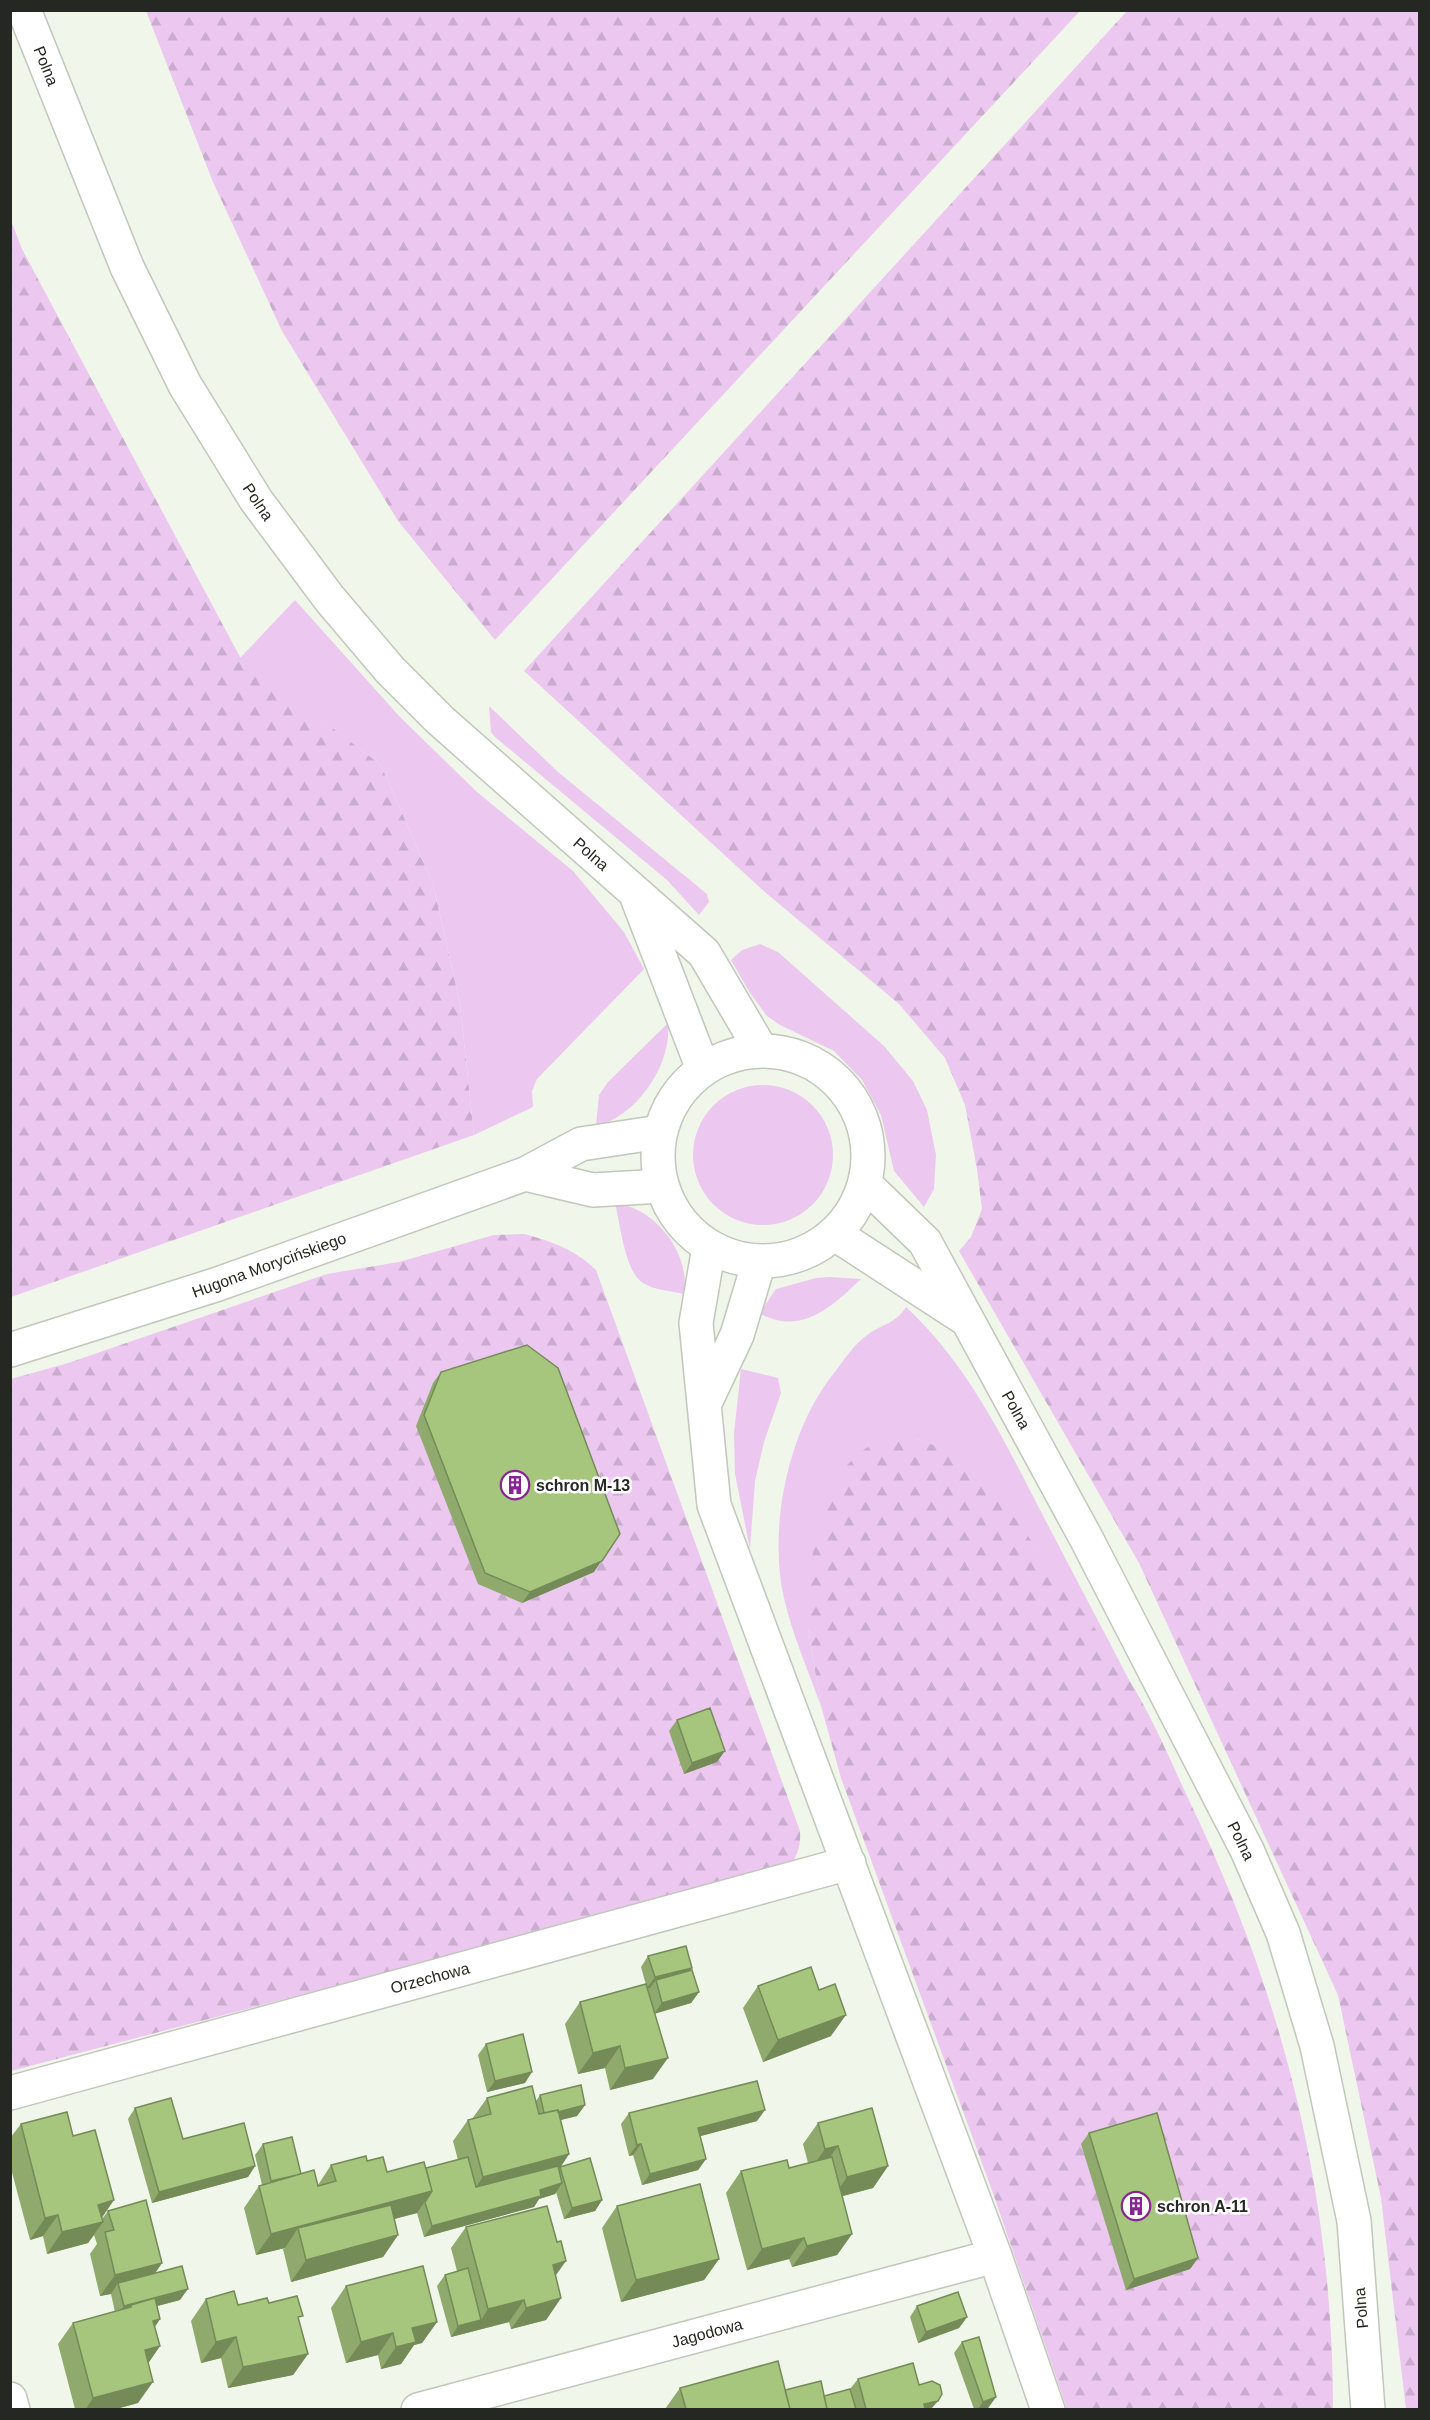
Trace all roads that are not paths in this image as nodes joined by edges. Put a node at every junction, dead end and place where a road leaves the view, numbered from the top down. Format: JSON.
{"nodes":[{"id":1,"x":24,"y":10,"type":"edge"},
{"id":2,"x":636,"y":894,"type":"junction"},
{"id":3,"x":761,"y":1050,"type":"junction"},
{"id":4,"x":703,"y":1069,"type":"junction"},
{"id":5,"x":660,"y":1132,"type":"junction"},
{"id":6,"x":525,"y":1174,"type":"junction"},
{"id":7,"x":865,"y":1184,"type":"junction"},
{"id":8,"x":662,"y":1186,"type":"junction"},
{"id":9,"x":835,"y":1234,"type":"junction"},
{"id":10,"x":709,"y":1247,"type":"junction"},
{"id":11,"x":759,"y":1262,"type":"junction"},
{"id":12,"x":968,"y":1321,"type":"junction"},
{"id":13,"x":10,"y":1350,"type":"edge"},
{"id":14,"x":703,"y":1406,"type":"junction"},
{"id":15,"x":849,"y":1863,"type":"junction"},
{"id":16,"x":10,"y":2093,"type":"edge"},
{"id":17,"x":995,"y":2256,"type":"junction"},
{"id":18,"x":10,"y":2399,"type":"edge"},
{"id":19,"x":13,"y":2409,"type":"edge"},
{"id":20,"x":418,"y":2409,"type":"edge"},
{"id":21,"x":1048,"y":2409,"type":"edge"},
{"id":22,"x":1368,"y":2409,"type":"edge"}],
"edges":[{"from":1,"to":2,"type":"street","name":"Polna"},
{"from":2,"to":3,"type":"street","name":"Polna"},
{"from":2,"to":4,"type":"street","name":"Polna"},
{"from":3,"to":4,"type":"street"},
{"from":3,"to":7,"type":"street"},
{"from":4,"to":5,"type":"street"},
{"from":5,"to":6,"type":"street","name":"Hugona Morycińskiego"},
{"from":5,"to":8,"type":"street"},
{"from":6,"to":8,"type":"street"},
{"from":6,"to":13,"type":"street","name":"Hugona Morycińskiego"},
{"from":7,"to":9,"type":"street"},
{"from":7,"to":12,"type":"street","name":"Polna"},
{"from":8,"to":10,"type":"street"},
{"from":9,"to":11,"type":"street"},
{"from":9,"to":12,"type":"street","name":"Polna"},
{"from":10,"to":11,"type":"street"},
{"from":10,"to":14,"type":"street"},
{"from":11,"to":14,"type":"street"},
{"from":12,"to":22,"type":"street","name":"Polna"},
{"from":14,"to":15,"type":"street"},
{"from":15,"to":16,"type":"street","name":"Orzechowa"},
{"from":15,"to":17,"type":"street"},
{"from":17,"to":20,"type":"street","name":"Jagodowa"},
{"from":17,"to":21,"type":"street"},
{"from":18,"to":19,"type":"street"}]}
